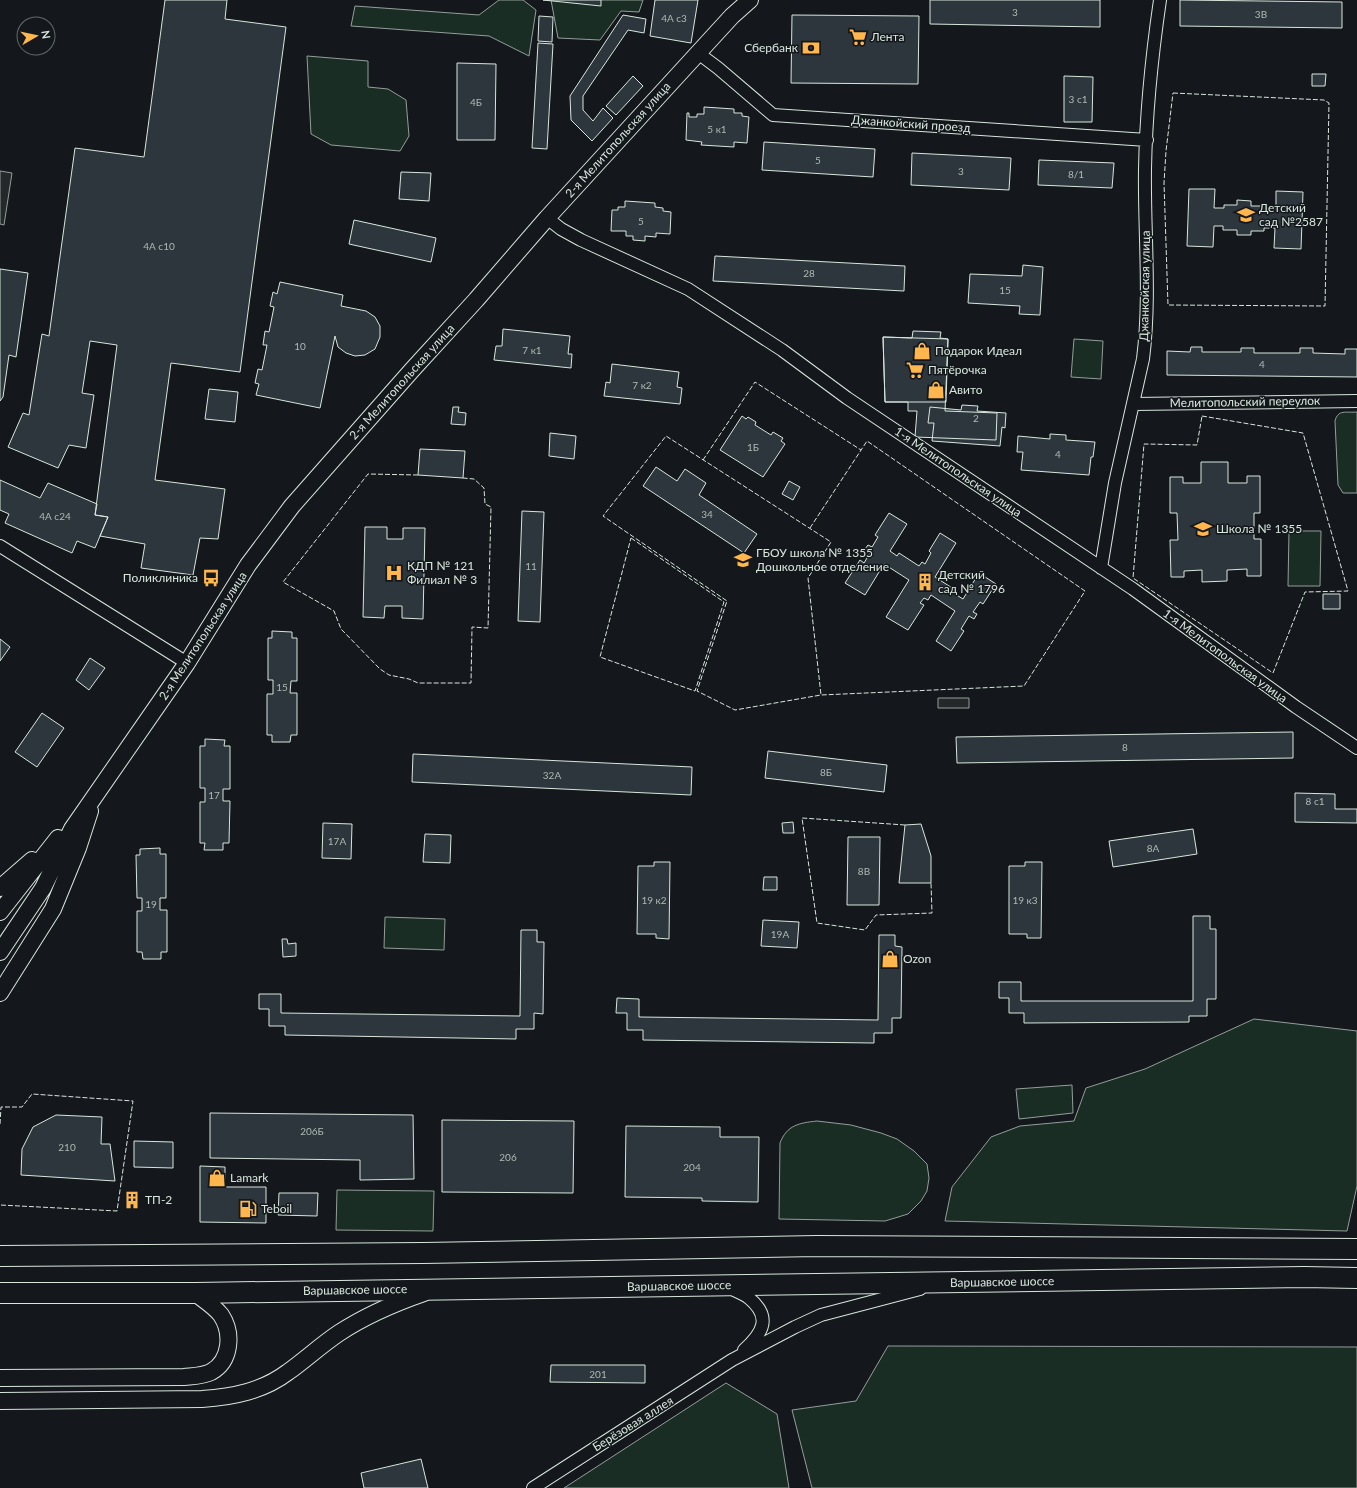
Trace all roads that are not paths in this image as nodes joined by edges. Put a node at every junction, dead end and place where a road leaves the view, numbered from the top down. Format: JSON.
{"nodes":[{"id":1,"x":750,"y":0,"type":"edge"},
{"id":2,"x":1160,"y":0,"type":"edge"},
{"id":3,"x":698,"y":53,"type":"junction"},
{"id":4,"x":1147,"y":140,"type":"junction"},
{"id":5,"x":547,"y":218,"type":"junction"},
{"id":6,"x":1357,"y":401,"type":"edge"},
{"id":7,"x":1133,"y":404,"type":"junction"},
{"id":8,"x":0,"y":546,"type":"edge"},
{"id":9,"x":1101,"y":568,"type":"junction"},
{"id":10,"x":187,"y":662,"type":"junction"},
{"id":11,"x":1357,"y":748,"type":"edge"},
{"id":12,"x":95,"y":796,"type":"junction"},
{"id":13,"x":72,"y":829,"type":"junction"},
{"id":14,"x":58,"y":838,"type":"junction"},
{"id":15,"x":0,"y":888,"type":"edge"},
{"id":16,"x":0,"y":912,"type":"edge"},
{"id":17,"x":0,"y":952,"type":"edge"},
{"id":18,"x":0,"y":994,"type":"edge"},
{"id":19,"x":0,"y":1249,"type":"edge"},
{"id":20,"x":1357,"y":1249,"type":"edge"},
{"id":21,"x":0,"y":1256,"type":"edge"},
{"id":22,"x":28,"y":1256,"type":"junction"},
{"id":23,"x":1357,"y":1278,"type":"edge"},
{"id":24,"x":944,"y":1283,"type":"junction"},
{"id":25,"x":726,"y":1286,"type":"junction"},
{"id":26,"x":434,"y":1289,"type":"junction"},
{"id":27,"x":1,"y":1293,"type":"edge"},
{"id":28,"x":195,"y":1293,"type":"junction"},
{"id":29,"x":732,"y":1360,"type":"junction"},
{"id":30,"x":0,"y":1378,"type":"edge"},
{"id":31,"x":0,"y":1401,"type":"edge"},
{"id":32,"x":532,"y":1488,"type":"edge"}],
"edges":[{"from":1,"to":3,"type":"street","name":"2-я Мелитопольская улица"},
{"from":2,"to":4,"type":"street","name":"Джанкойская улица"},
{"from":3,"to":4,"type":"street","name":"Джанкойский проезд"},
{"from":3,"to":5,"type":"street","name":"2-я Мелитопольская улица"},
{"from":4,"to":7,"type":"street","name":"Джанкойская улица"},
{"from":5,"to":9,"type":"street","name":"1-я Мелитопольская улица"},
{"from":5,"to":10,"type":"street","name":"2-я Мелитопольская улица"},
{"from":6,"to":7,"type":"street","name":"Мелитопольский переулок"},
{"from":7,"to":9,"type":"street","name":"Джанкойская улица"},
{"from":8,"to":10,"type":"street"},
{"from":9,"to":11,"type":"street","name":"1-я Мелитопольская улица"},
{"from":10,"to":12,"type":"street","name":"2-я Мелитопольская улица"},
{"from":12,"to":13,"type":"street","name":"2-я Мелитопольская улица"},
{"from":12,"to":18,"type":"street","name":"2-я Мелитопольская улица"},
{"from":13,"to":14,"type":"street"},
{"from":13,"to":17,"type":"street","name":"2-я Мелитопольская улица"},
{"from":14,"to":15,"type":"street"},
{"from":14,"to":16,"type":"street"},
{"from":19,"to":22,"type":"street"},
{"from":20,"to":22,"type":"main road"},
{"from":21,"to":22,"type":"main road"},
{"from":23,"to":24,"type":"main road","name":"Варшавское шоссе"},
{"from":24,"to":25,"type":"main road","name":"Варшавское шоссе"},
{"from":24,"to":29,"type":"street","name":"Берёзовая аллея"},
{"from":25,"to":26,"type":"main road","name":"Варшавское шоссе"},
{"from":25,"to":29,"type":"street","name":"Берёзовая аллея"},
{"from":26,"to":28,"type":"main road","name":"Варшавское шоссе"},
{"from":26,"to":31,"type":"street"},
{"from":27,"to":28,"type":"main road","name":"Варшавское шоссе"},
{"from":28,"to":30,"type":"street"},
{"from":29,"to":32,"type":"street","name":"Берёзовая аллея"}]}
